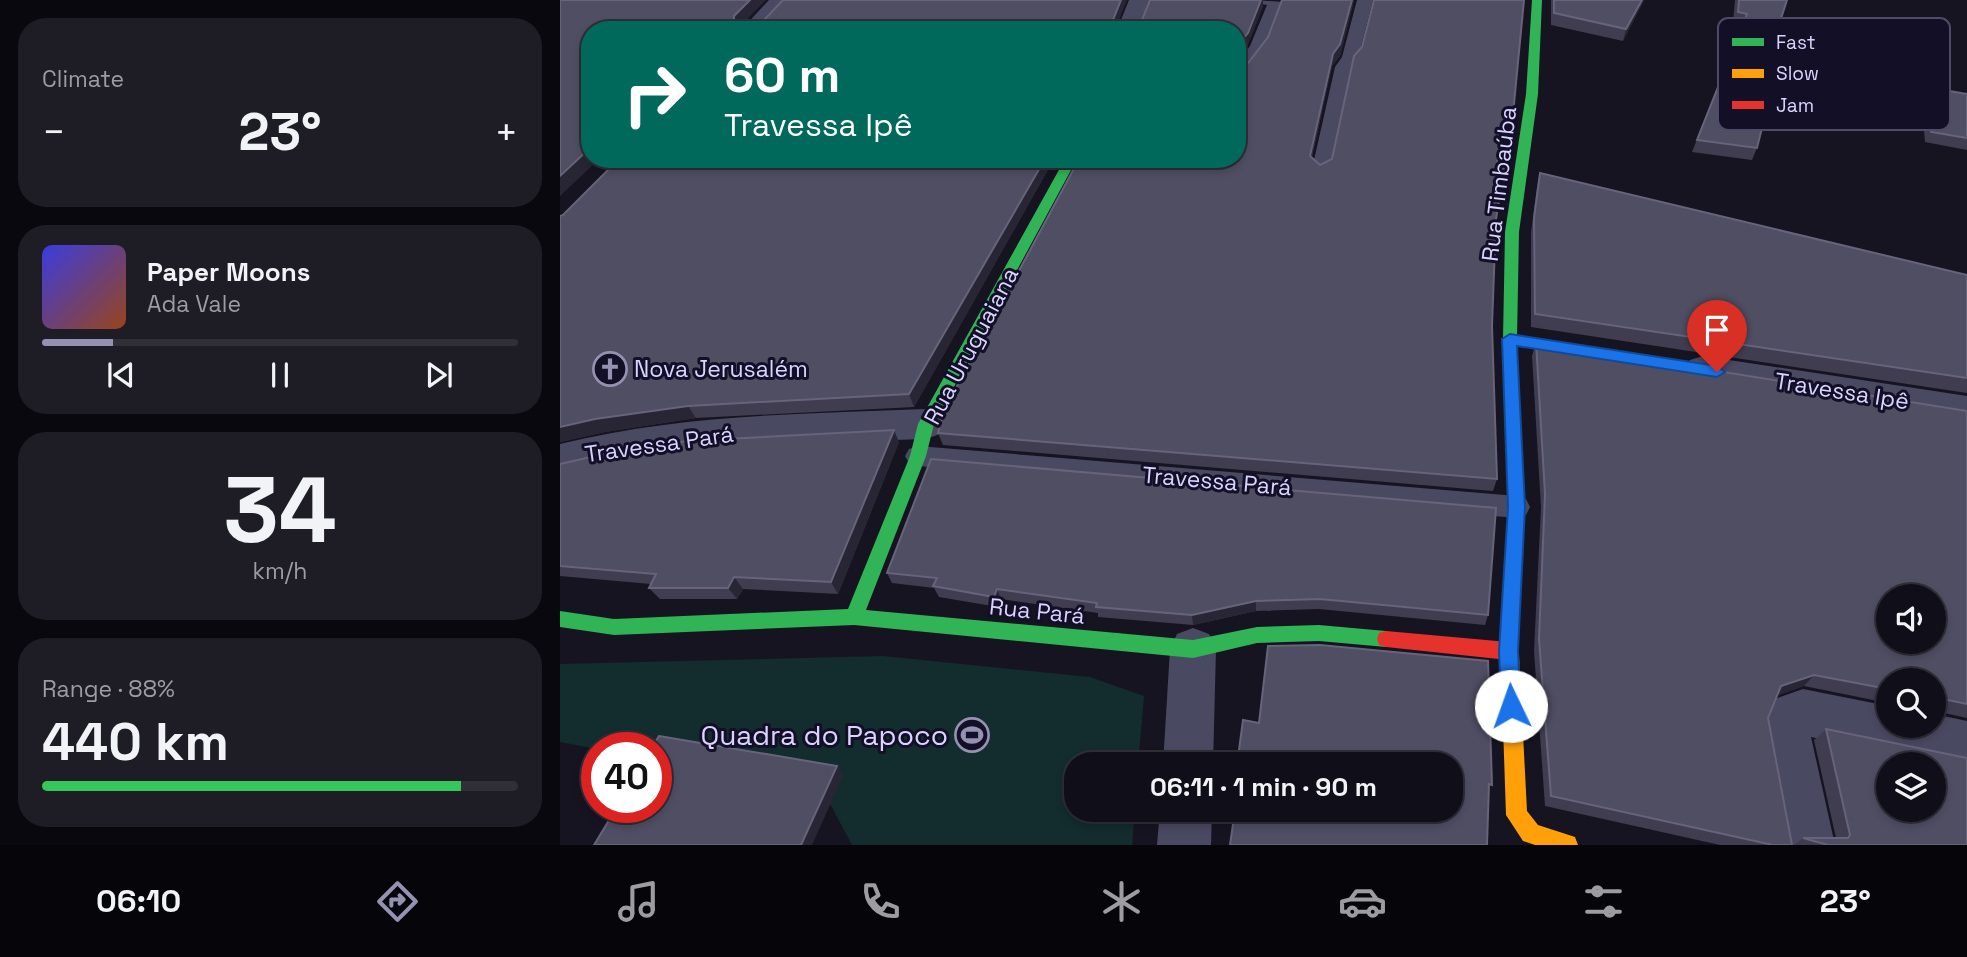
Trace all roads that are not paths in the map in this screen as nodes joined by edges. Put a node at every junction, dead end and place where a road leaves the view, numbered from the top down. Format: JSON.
{"nodes":[{"id":1,"x":783,"y":0,"type":"edge"},
{"id":2,"x":1141,"y":0,"type":"edge"},
{"id":3,"x":1262,"y":0,"type":"edge"},
{"id":4,"x":1365,"y":0,"type":"edge"},
{"id":5,"x":1536,"y":0,"type":"edge"},
{"id":6,"x":762,"y":21,"type":"edge"},
{"id":7,"x":1133,"y":21,"type":"edge"},
{"id":8,"x":1246,"y":62,"type":"edge"},
{"id":9,"x":1066,"y":168,"type":"edge"},
{"id":10,"x":1321,"y":169,"type":"edge"},
{"id":11,"x":1671,"y":364,"type":"edge"},
{"id":12,"x":1967,"y":410,"type":"edge"},
{"id":13,"x":922,"y":440,"type":"junction"},
{"id":14,"x":560,"y":460,"type":"edge"},
{"id":15,"x":1517,"y":507,"type":"junction"},
{"id":16,"x":855,"y":617,"type":"junction"},
{"id":17,"x":560,"y":619,"type":"edge"},
{"id":18,"x":1193,"y":649,"type":"junction"},
{"id":19,"x":1508,"y":651,"type":"junction"},
{"id":20,"x":1967,"y":745,"type":"edge"},
{"id":21,"x":1189,"y":752,"type":"edge"},
{"id":22,"x":1185,"y":822,"type":"edge"},
{"id":23,"x":1184,"y":845,"type":"edge"},
{"id":24,"x":1567,"y":845,"type":"edge"},
{"id":25,"x":1808,"y":845,"type":"edge"}],
"edges":[{"from":1,"to":6,"type":"street"},
{"from":2,"to":7,"type":"street"},
{"from":3,"to":8,"type":"lane"},
{"from":4,"to":10,"type":"lane"},
{"from":5,"to":15,"type":"street","name":"Rua Timbaúba"},
{"from":9,"to":13,"type":"street","name":"Rua Uruguaiana"},
{"from":11,"to":12,"type":"street","name":"Travessa Ipê"},
{"from":13,"to":14,"type":"street","name":"Travessa Pará"},
{"from":13,"to":15,"type":"lane","name":"Travessa Pará"},
{"from":13,"to":16,"type":"street","name":"Rua Uruguaiana"},
{"from":15,"to":19,"type":"street","name":"Rua Timbaúba"},
{"from":16,"to":17,"type":"street","name":"Rua Pará"},
{"from":16,"to":18,"type":"street","name":"Rua Pará"},
{"from":18,"to":19,"type":"street","name":"Rua Pará"},
{"from":18,"to":21,"type":"street"},
{"from":19,"to":24,"type":"street","name":"Rua Timbaúba"},
{"from":20,"to":25,"type":"street"},
{"from":22,"to":23,"type":"street"}]}
